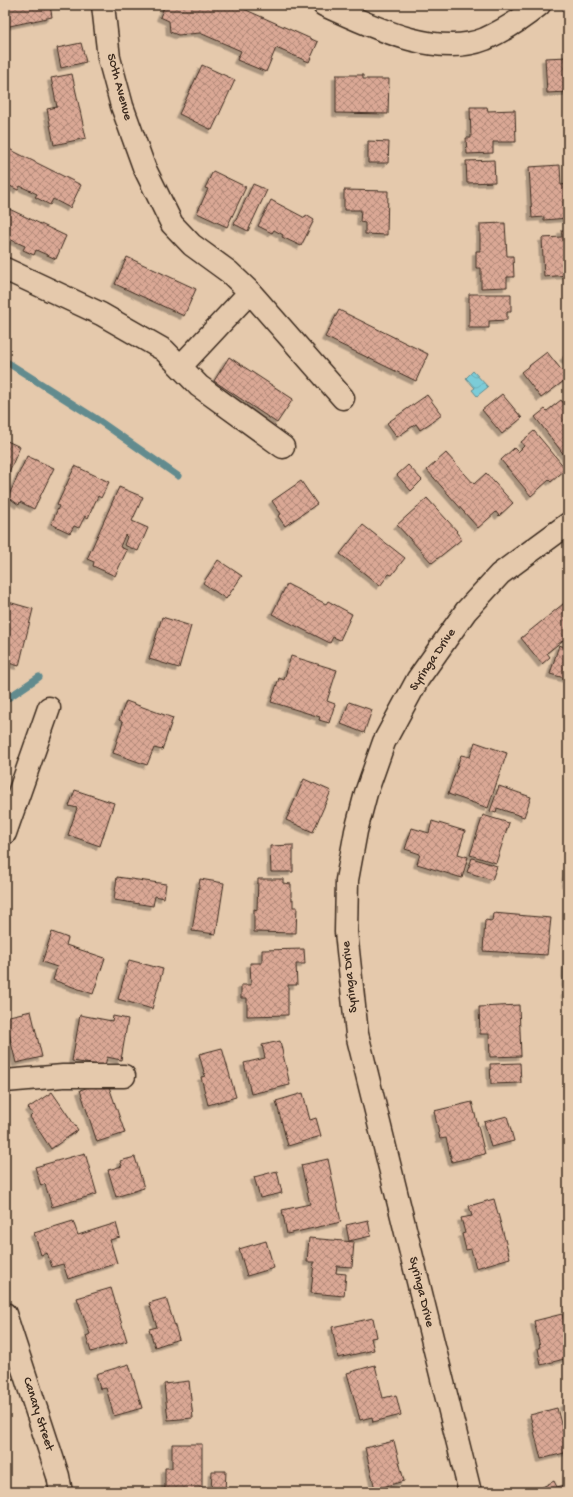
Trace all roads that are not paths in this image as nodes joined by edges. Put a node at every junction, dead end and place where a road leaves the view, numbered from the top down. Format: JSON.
{"nodes":[{"id":1,"x":103,"y":5,"type":"edge"},
{"id":2,"x":324,"y":5,"type":"edge"},
{"id":3,"x":539,"y":5,"type":"edge"},
{"id":4,"x":5,"y":269,"type":"edge"},
{"id":5,"x":250,"y":292,"type":"junction"},
{"id":6,"x":181,"y":366,"type":"junction"},
{"id":7,"x":343,"y":398,"type":"dead end"},
{"id":8,"x":283,"y":447,"type":"dead end"},
{"id":9,"x":568,"y":524,"type":"edge"},
{"id":10,"x":49,"y":708,"type":"dead end"},
{"id":11,"x":5,"y":834,"type":"edge"},
{"id":12,"x":124,"y":1076,"type":"dead end"},
{"id":13,"x":5,"y":1081,"type":"edge"},
{"id":14,"x":5,"y":1314,"type":"edge"},
{"id":15,"x":61,"y":1492,"type":"edge"},
{"id":16,"x":470,"y":1492,"type":"edge"}],
"edges":[{"from":1,"to":5,"type":"street","name":"50th Avenue"},
{"from":2,"to":3,"type":"street"},
{"from":4,"to":6,"type":"street"},
{"from":5,"to":6,"type":"street"},
{"from":5,"to":7,"type":"street","name":"50th Avenue"},
{"from":6,"to":8,"type":"street"},
{"from":9,"to":16,"type":"street","name":"Syringa Drive"},
{"from":10,"to":11,"type":"street"},
{"from":12,"to":13,"type":"street"},
{"from":14,"to":15,"type":"street","name":"Canary Street"}]}
